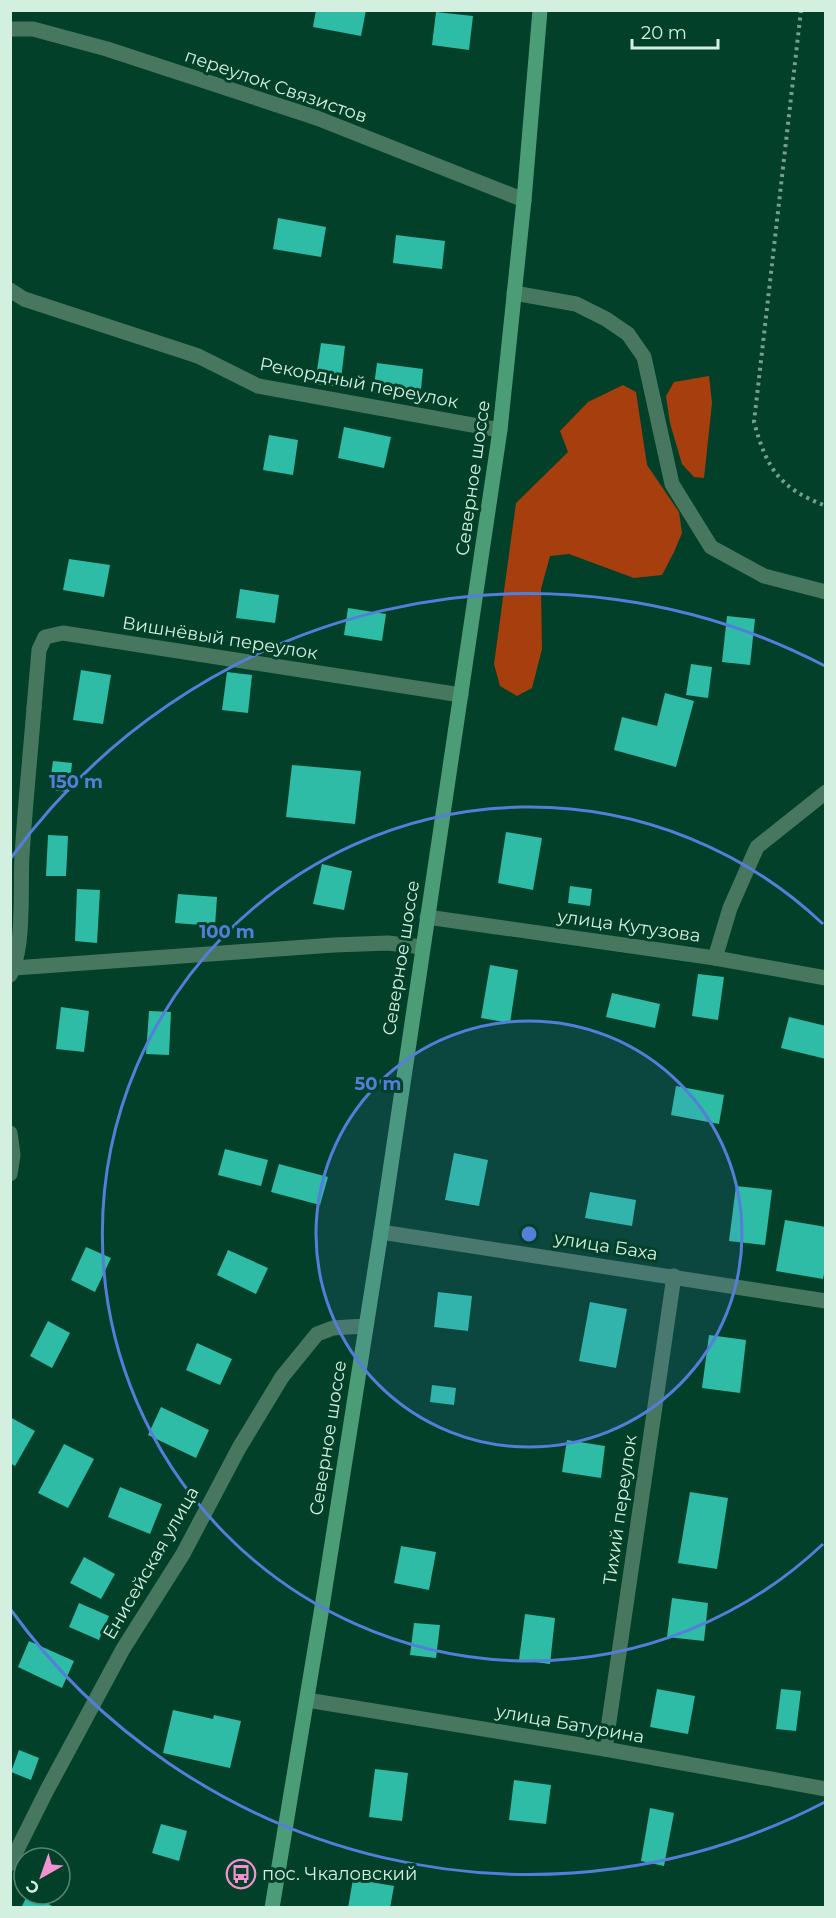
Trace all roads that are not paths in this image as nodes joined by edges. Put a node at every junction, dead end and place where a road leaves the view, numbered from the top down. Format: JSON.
{"nodes":[{"id":1,"x":540,"y":10,"type":"edge"},
{"id":2,"x":10,"y":29,"type":"edge"},
{"id":3,"x":524,"y":200,"type":"junction"},
{"id":4,"x":10,"y":290,"type":"edge"},
{"id":5,"x":514,"y":293,"type":"junction"},
{"id":6,"x":500,"y":430,"type":"junction"},
{"id":7,"x":825,"y":592,"type":"edge"},
{"id":8,"x":461,"y":695,"type":"junction"},
{"id":9,"x":825,"y":792,"type":"edge"},
{"id":10,"x":427,"y":917,"type":"junction"},
{"id":11,"x":422,"y":947,"type":"junction"},
{"id":12,"x":715,"y":958,"type":"junction"},
{"id":13,"x":12,"y":971,"type":"edge"},
{"id":14,"x":825,"y":978,"type":"edge"},
{"id":15,"x":10,"y":1133,"type":"edge"},
{"id":16,"x":10,"y":1174,"type":"edge"},
{"id":17,"x":381,"y":1232,"type":"junction"},
{"id":18,"x":674,"y":1276,"type":"junction"},
{"id":19,"x":825,"y":1301,"type":"edge"},
{"id":20,"x":365,"y":1326,"type":"junction"},
{"id":21,"x":307,"y":1700,"type":"junction"},
{"id":22,"x":605,"y":1749,"type":"junction"},
{"id":23,"x":825,"y":1789,"type":"edge"},
{"id":24,"x":10,"y":1864,"type":"edge"},
{"id":25,"x":272,"y":1908,"type":"edge"}],
"edges":[{"from":1,"to":3,"type":"main road","name":"Северное шоссе"},
{"from":2,"to":3,"type":"street","name":"переулок Связистов"},
{"from":3,"to":5,"type":"main road","name":"Северное шоссе"},
{"from":4,"to":6,"type":"street","name":"Рекордный переулок"},
{"from":5,"to":6,"type":"main road","name":"Северное шоссе"},
{"from":5,"to":7,"type":"street"},
{"from":6,"to":8,"type":"main road","name":"Северное шоссе"},
{"from":8,"to":10,"type":"main road","name":"Северное шоссе"},
{"from":8,"to":13,"type":"street","name":"Вишнёвый переулок"},
{"from":9,"to":12,"type":"street"},
{"from":10,"to":11,"type":"main road","name":"Северное шоссе"},
{"from":10,"to":12,"type":"street","name":"улица Кутузова"},
{"from":11,"to":13,"type":"street"},
{"from":11,"to":17,"type":"main road","name":"Северное шоссе"},
{"from":12,"to":14,"type":"street","name":"улица Кутузова"},
{"from":15,"to":16,"type":"street"},
{"from":17,"to":18,"type":"street","name":"улица Баха"},
{"from":17,"to":20,"type":"main road","name":"Северное шоссе"},
{"from":18,"to":19,"type":"street","name":"улица Баха"},
{"from":18,"to":22,"type":"street","name":"Тихий переулок"},
{"from":20,"to":21,"type":"main road","name":"Северное шоссе"},
{"from":20,"to":24,"type":"street","name":"Енисейская улица"},
{"from":21,"to":22,"type":"street","name":"улица Батурина"},
{"from":21,"to":25,"type":"main road","name":"Северное шоссе"},
{"from":22,"to":23,"type":"street","name":"улица Батурина"}]}
